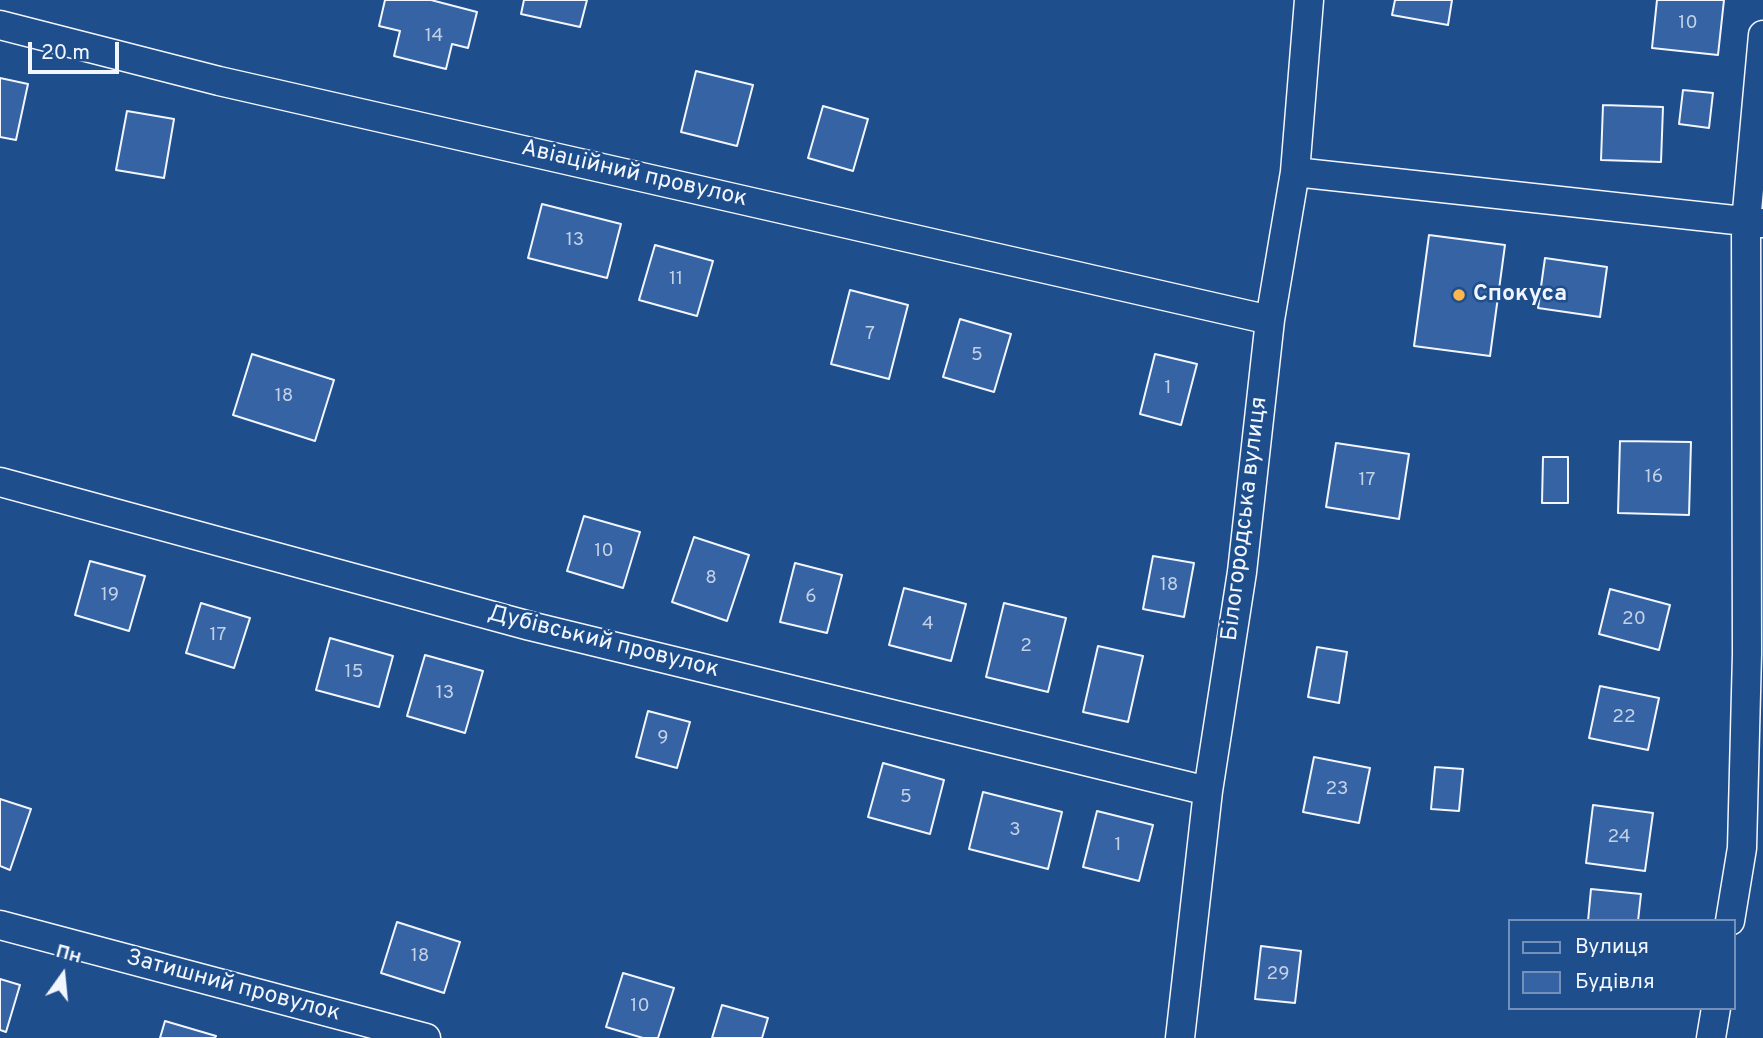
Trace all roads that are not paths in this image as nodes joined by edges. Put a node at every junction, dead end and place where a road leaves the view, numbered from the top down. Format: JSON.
{"nodes":[{"id":1,"x":1309,"y":0,"type":"edge"},
{"id":2,"x":0,"y":25,"type":"edge"},
{"id":3,"x":1763,"y":35,"type":"edge"},
{"id":4,"x":1295,"y":172,"type":"junction"},
{"id":5,"x":1754,"y":223,"type":"edge"},
{"id":6,"x":1270,"y":320,"type":"junction"},
{"id":7,"x":0,"y":482,"type":"edge"},
{"id":8,"x":1208,"y":791,"type":"junction"},
{"id":9,"x":1730,"y":919,"type":"edge"},
{"id":10,"x":0,"y":925,"type":"edge"},
{"id":11,"x":1716,"y":1010,"type":"edge"},
{"id":12,"x":426,"y":1038,"type":"edge"},
{"id":13,"x":1180,"y":1038,"type":"edge"},
{"id":14,"x":1711,"y":1038,"type":"edge"}],
"edges":[{"from":1,"to":4,"type":"street","name":"Білогородська вулиця"},
{"from":2,"to":6,"type":"street","name":"Авіаційний провулок"},
{"from":3,"to":5,"type":"street"},
{"from":4,"to":5,"type":"street"},
{"from":4,"to":6,"type":"street","name":"Білогородська вулиця"},
{"from":5,"to":9,"type":"street"},
{"from":6,"to":8,"type":"street","name":"Білогородська вулиця"},
{"from":7,"to":8,"type":"street","name":"Дубівський провулок"},
{"from":8,"to":13,"type":"street","name":"Білогородська вулиця"},
{"from":10,"to":12,"type":"street","name":"Затишний провулок"},
{"from":11,"to":14,"type":"street"}]}
